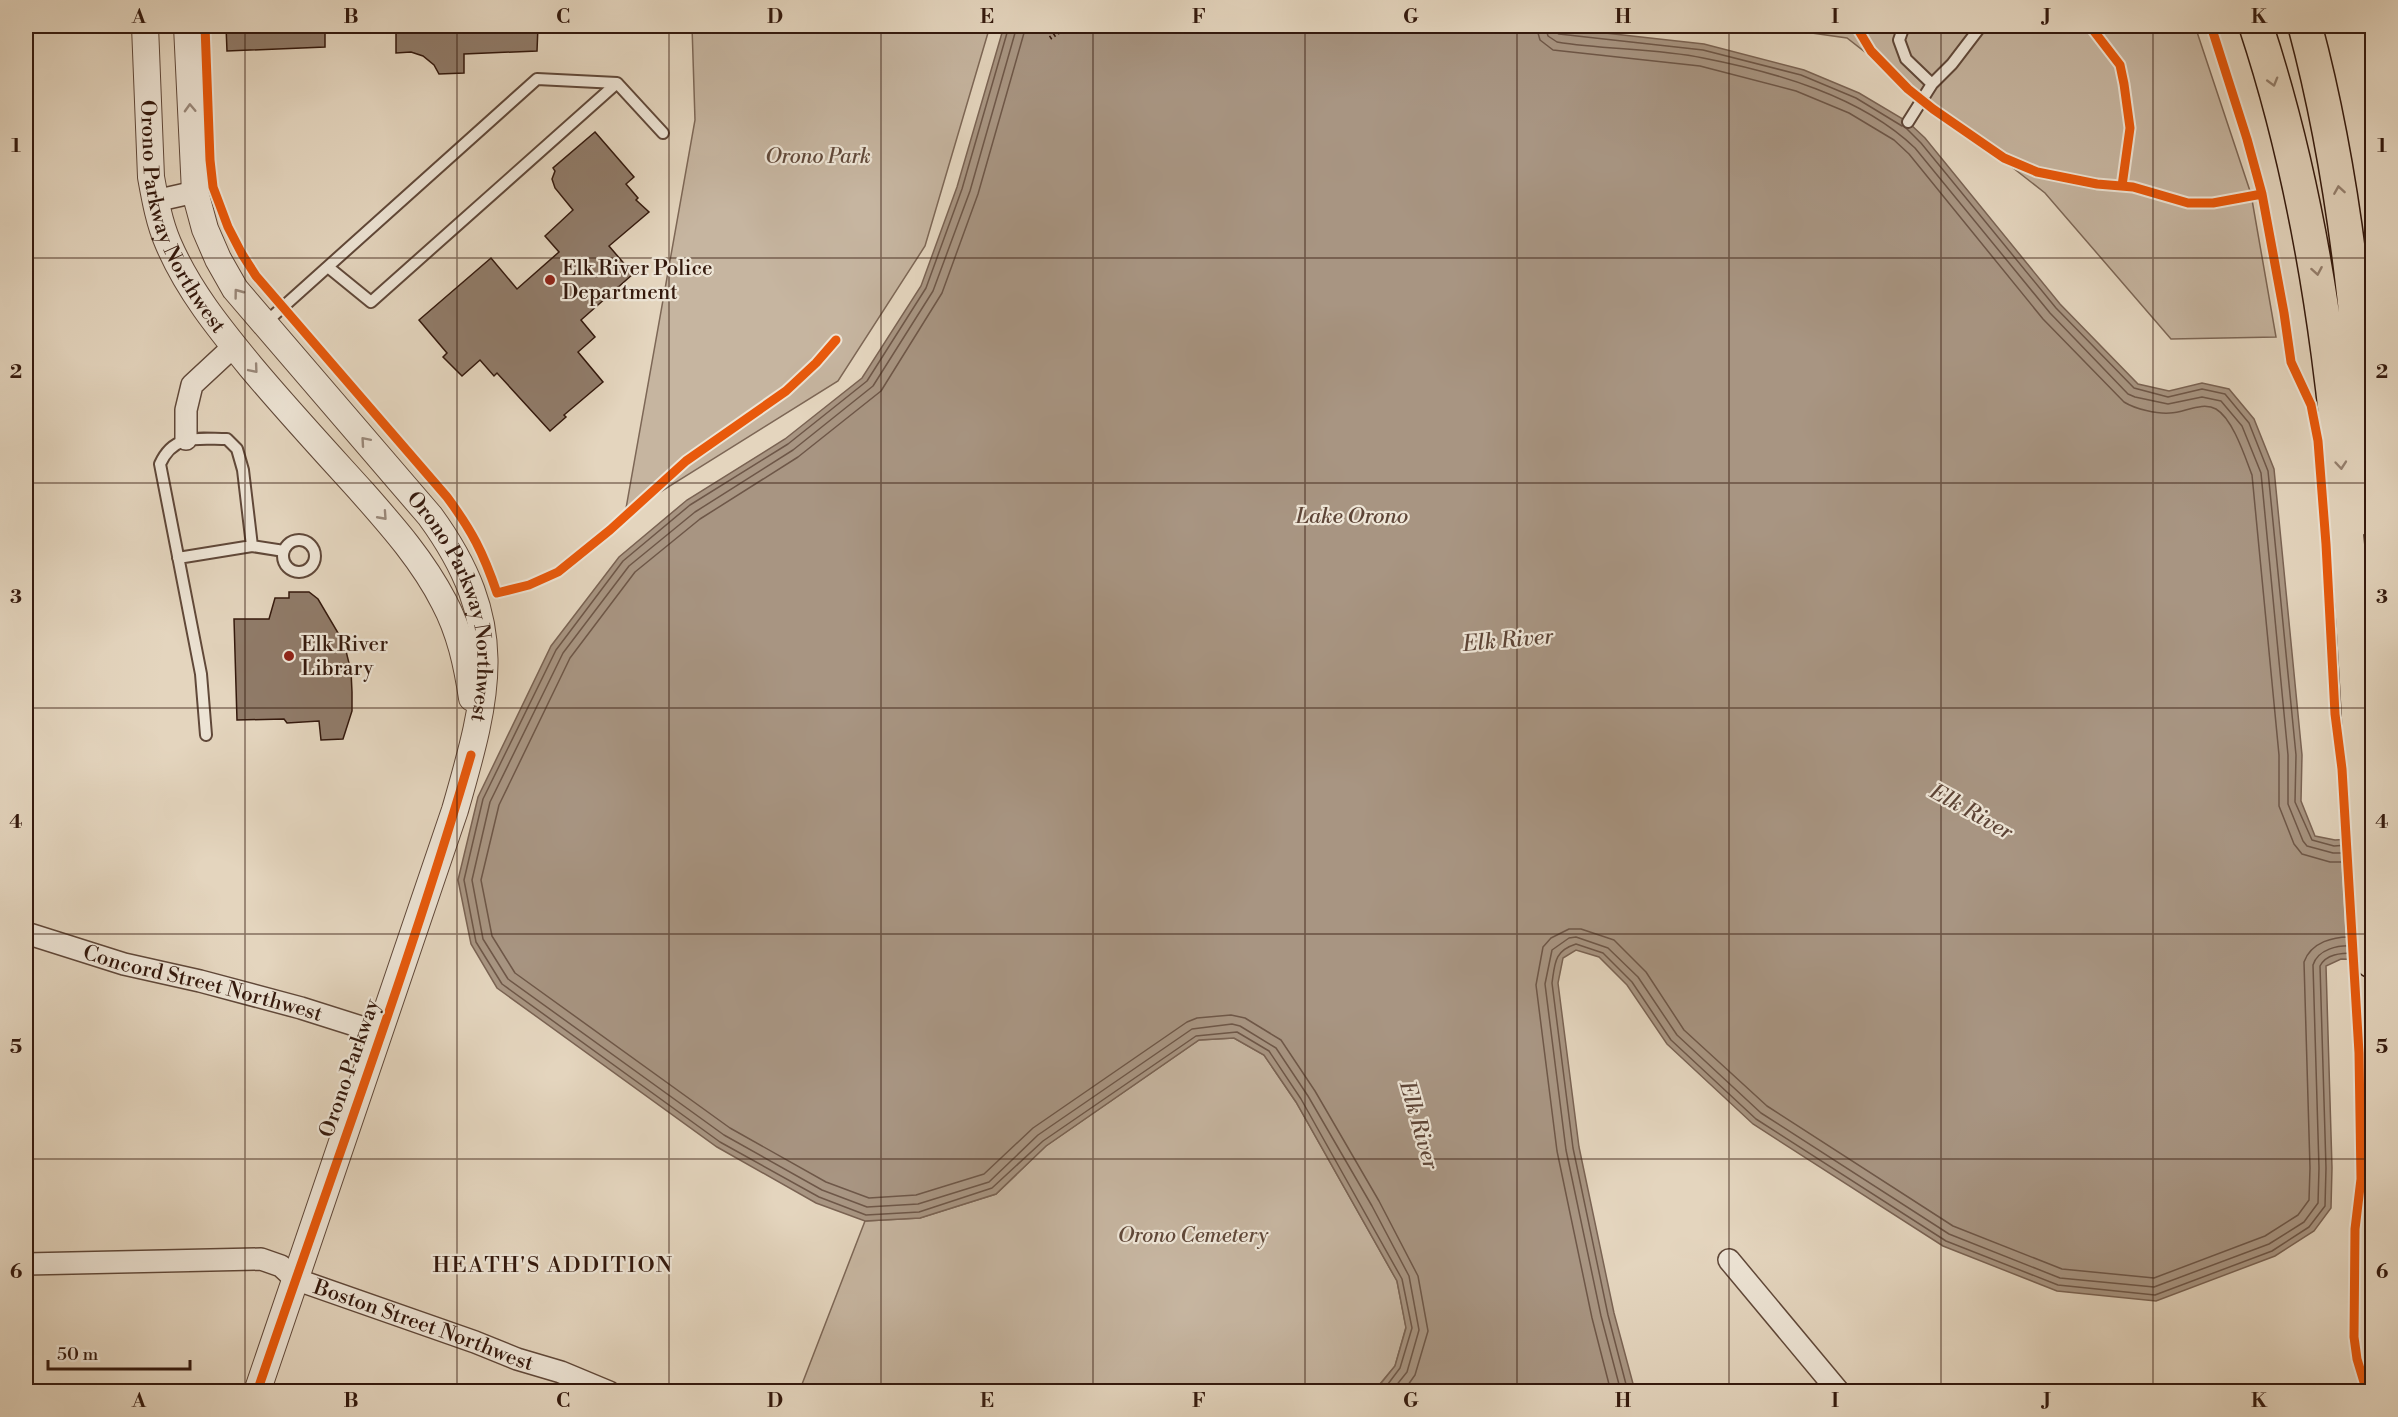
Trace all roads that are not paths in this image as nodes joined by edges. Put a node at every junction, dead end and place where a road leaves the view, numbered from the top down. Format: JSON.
{"nodes":[{"id":1,"x":146,"y":26,"type":"edge"},
{"id":2,"x":187,"y":26,"type":"edge"},
{"id":3,"x":1904,"y":26,"type":"edge"},
{"id":4,"x":1981,"y":26,"type":"edge"},
{"id":5,"x":2256,"y":26,"type":"edge"},
{"id":6,"x":2305,"y":26,"type":"edge"},
{"id":7,"x":617,"y":83,"type":"junction"},
{"id":8,"x":1932,"y":84,"type":"junction"},
{"id":9,"x":1908,"y":122,"type":"dead end"},
{"id":10,"x":663,"y":133,"type":"dead end"},
{"id":11,"x":195,"y":192,"type":"junction"},
{"id":12,"x":155,"y":201,"type":"junction"},
{"id":13,"x":328,"y":267,"type":"junction"},
{"id":14,"x":264,"y":325,"type":"junction"},
{"id":15,"x":234,"y":346,"type":"junction"},
{"id":16,"x":186,"y":439,"type":"junction"},
{"id":17,"x":2373,"y":520,"type":"edge"},
{"id":18,"x":252,"y":546,"type":"junction"},
{"id":19,"x":284,"y":551,"type":"dead end"},
{"id":20,"x":178,"y":558,"type":"junction"},
{"id":21,"x":206,"y":735,"type":"dead end"},
{"id":22,"x":471,"y":755,"type":"junction"},
{"id":23,"x":26,"y":933,"type":"edge"},
{"id":24,"x":2373,"y":961,"type":"edge"},
{"id":25,"x":380,"y":1033,"type":"junction"},
{"id":26,"x":1729,"y":1260,"type":"dead end"},
{"id":27,"x":26,"y":1264,"type":"edge"},
{"id":28,"x":295,"y":1279,"type":"junction"},
{"id":29,"x":256,"y":1392,"type":"edge"},
{"id":30,"x":609,"y":1392,"type":"edge"},
{"id":31,"x":1839,"y":1392,"type":"edge"}],
"edges":[{"from":1,"to":12,"type":"street","name":"Orono Parkway Northwest"},
{"from":11,"to":2,"type":"street","name":"Orono Parkway Northwest","one_way":true},
{"from":3,"to":8,"type":"lane"},
{"from":4,"to":8,"type":"lane"},
{"from":5,"to":24,"type":"highway","one_way":true},
{"from":17,"to":6,"type":"highway","one_way":true},
{"from":7,"to":10,"type":"lane"},
{"from":7,"to":13,"type":"lane"},
{"from":7,"to":13,"type":"lane"},
{"from":8,"to":9,"type":"lane"},
{"from":11,"to":12,"type":"street"},
{"from":14,"to":11,"type":"street","name":"Orono Parkway Northwest","one_way":true},
{"from":12,"to":15,"type":"street","name":"Orono Parkway Northwest"},
{"from":13,"to":14,"type":"lane"},
{"from":22,"to":14,"type":"street","name":"Orono Parkway Northwest","one_way":true},
{"from":15,"to":16,"type":"street"},
{"from":15,"to":22,"type":"street","name":"Orono Parkway Northwest","one_way":true},
{"from":16,"to":18,"type":"lane"},
{"from":16,"to":20,"type":"lane"},
{"from":18,"to":19,"type":"lane"},
{"from":18,"to":20,"type":"lane"},
{"from":20,"to":21,"type":"lane"},
{"from":22,"to":25,"type":"street","name":"Orono Parkway"},
{"from":23,"to":25,"type":"street","name":"Concord Street Northwest"},
{"from":25,"to":28,"type":"street","name":"Orono Parkway"},
{"from":26,"to":31,"type":"street"},
{"from":27,"to":28,"type":"street","name":"Boston Street Northwest"},
{"from":28,"to":29,"type":"street","name":"Orono Parkway"},
{"from":28,"to":30,"type":"street","name":"Boston Street Northwest"}]}
